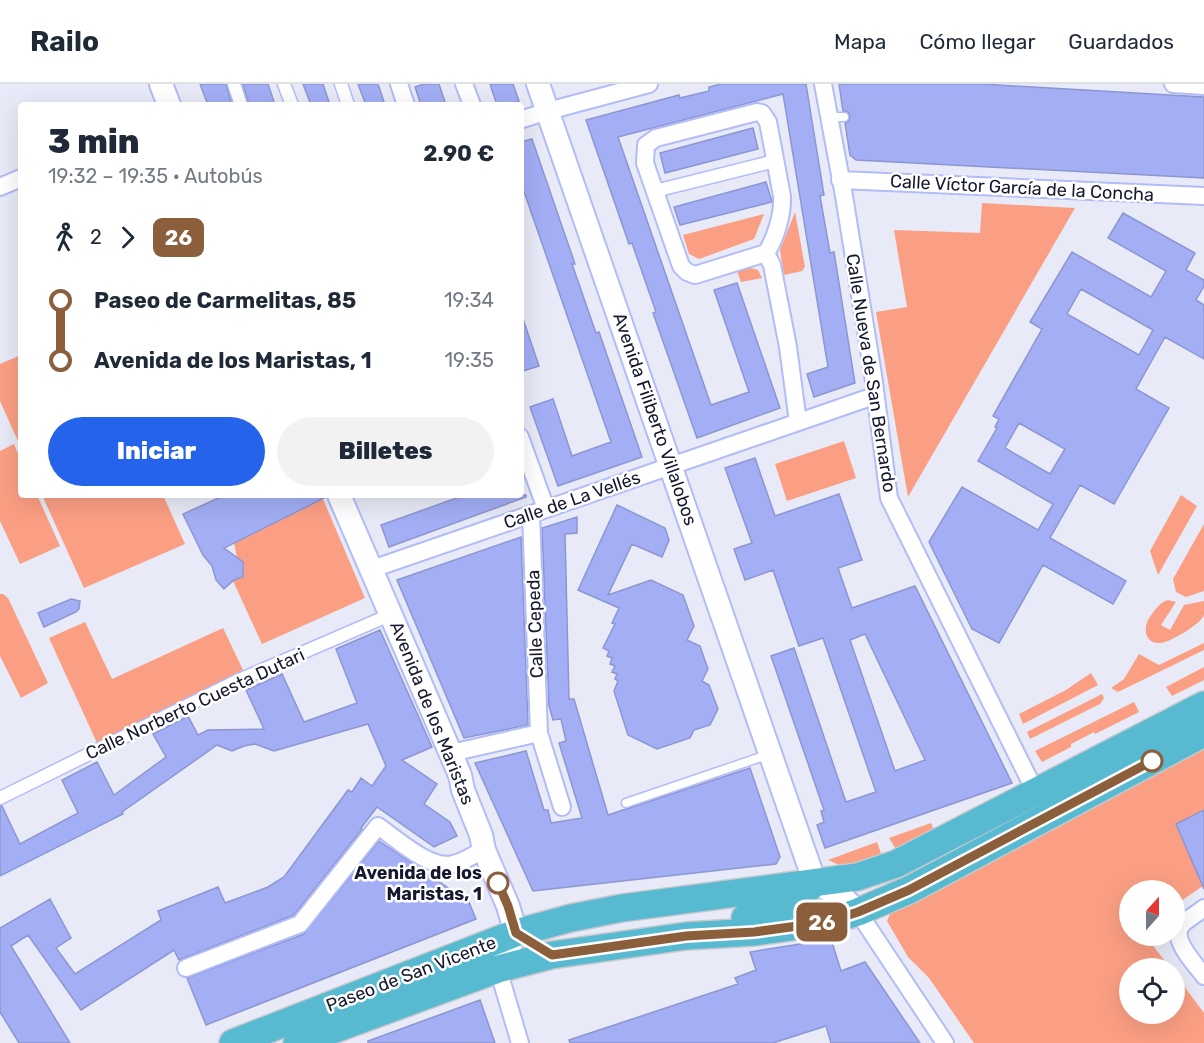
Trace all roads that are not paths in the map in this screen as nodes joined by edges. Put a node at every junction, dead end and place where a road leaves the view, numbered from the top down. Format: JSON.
{"nodes":[{"id":1,"x":161,"y":84,"type":"edge"},
{"id":2,"x":234,"y":84,"type":"edge"},
{"id":3,"x":284,"y":84,"type":"edge"},
{"id":4,"x":341,"y":84,"type":"edge"},
{"id":5,"x":399,"y":84,"type":"edge"},
{"id":6,"x":464,"y":84,"type":"edge"},
{"id":7,"x":538,"y":84,"type":"edge"},
{"id":8,"x":649,"y":84,"type":"edge"},
{"id":9,"x":823,"y":84,"type":"edge"},
{"id":10,"x":1173,"y":84,"type":"edge"},
{"id":11,"x":1204,"y":86,"type":"edge"},
{"id":12,"x":623,"y":87,"type":"edge"},
{"id":13,"x":168,"y":102,"type":"edge"},
{"id":14,"x":240,"y":102,"type":"edge"},
{"id":15,"x":291,"y":102,"type":"edge"},
{"id":16,"x":347,"y":102,"type":"edge"},
{"id":17,"x":405,"y":102,"type":"edge"},
{"id":18,"x":471,"y":102,"type":"edge"},
{"id":19,"x":548,"y":111,"type":"junction"},
{"id":20,"x":524,"y":119,"type":"edge"},
{"id":21,"x":775,"y":161,"type":"junction"},
{"id":22,"x":18,"y":179,"type":"edge"},
{"id":23,"x":840,"y":180,"type":"junction"},
{"id":24,"x":0,"y":187,"type":"edge"},
{"id":25,"x":655,"y":191,"type":"junction"},
{"id":26,"x":1204,"y":196,"type":"edge"},
{"id":27,"x":766,"y":253,"type":"junction"},
{"id":28,"x":874,"y":396,"type":"junction"},
{"id":29,"x":798,"y":422,"type":"junction"},
{"id":30,"x":524,"y":453,"type":"edge"},
{"id":31,"x":672,"y":466,"type":"junction"},
{"id":32,"x":340,"y":498,"type":"edge"},
{"id":33,"x":539,"y":512,"type":"junction"},
{"id":34,"x":372,"y":569,"type":"junction"},
{"id":35,"x":392,"y":614,"type":"junction"},
{"id":36,"x":1204,"y":705,"type":"edge"},
{"id":37,"x":539,"y":733,"type":"junction"},
{"id":38,"x":1204,"y":733,"type":"edge"},
{"id":39,"x":451,"y":753,"type":"junction"},
{"id":40,"x":770,"y":754,"type":"junction"},
{"id":41,"x":1037,"y":792,"type":"junction"},
{"id":42,"x":0,"y":798,"type":"edge"},
{"id":43,"x":626,"y":803,"type":"dead end"},
{"id":44,"x":562,"y":807,"type":"dead end"},
{"id":45,"x":1013,"y":834,"type":"junction"},
{"id":46,"x":484,"y":850,"type":"junction"},
{"id":47,"x":815,"y":883,"type":"junction"},
{"id":48,"x":1204,"y":908,"type":"edge"},
{"id":49,"x":858,"y":912,"type":"junction"},
{"id":50,"x":686,"y":936,"type":"junction"},
{"id":51,"x":518,"y":940,"type":"junction"},
{"id":52,"x":552,"y":955,"type":"junction"},
{"id":53,"x":186,"y":968,"type":"dead end"},
{"id":54,"x":498,"y":969,"type":"junction"},
{"id":55,"x":1204,"y":976,"type":"edge"},
{"id":56,"x":233,"y":1043,"type":"edge"},
{"id":57,"x":297,"y":1043,"type":"edge"},
{"id":58,"x":520,"y":1043,"type":"edge"},
{"id":59,"x":945,"y":1043,"type":"edge"}],
"edges":[{"from":1,"to":13,"type":"main road"},
{"from":2,"to":14,"type":"street"},
{"from":3,"to":15,"type":"street"},
{"from":4,"to":16,"type":"street"},
{"from":5,"to":17,"type":"street"},
{"from":6,"to":18,"type":"street"},
{"from":7,"to":19,"type":"main road","name":"Avenida Filiberto Villalobos"},
{"from":8,"to":12,"type":"street"},
{"from":9,"to":23,"type":"street","name":"Calle Nueva de San Bernardo"},
{"from":10,"to":11,"type":"street"},
{"from":12,"to":19,"type":"street"},
{"from":19,"to":20,"type":"street"},
{"from":19,"to":31,"type":"main road","name":"Avenida Filiberto Villalobos"},
{"from":21,"to":25,"type":"street"},
{"from":21,"to":25,"type":"street"},
{"from":21,"to":27,"type":"street"},
{"from":22,"to":24,"type":"street"},
{"from":23,"to":26,"type":"street","name":"Calle Víctor García de la Concha"},
{"from":23,"to":28,"type":"street","name":"Calle Nueva de San Bernardo"},
{"from":25,"to":27,"type":"street"},
{"from":27,"to":29,"type":"street"},
{"from":28,"to":29,"type":"street","name":"Calle de La Vellés"},
{"from":28,"to":41,"type":"street","name":"Calle Nueva de San Bernardo"},
{"from":29,"to":31,"type":"street","name":"Calle de La Vellés"},
{"from":30,"to":33,"type":"street","name":"Calle Cepeda"},
{"from":31,"to":33,"type":"street","name":"Calle de La Vellés"},
{"from":31,"to":40,"type":"main road","name":"Avenida Filiberto Villalobos"},
{"from":32,"to":34,"type":"main road","name":"Avenida de los Maristas"},
{"from":33,"to":34,"type":"street","name":"Calle de La Vellés"},
{"from":33,"to":37,"type":"street","name":"Calle Cepeda"},
{"from":34,"to":35,"type":"main road","name":"Avenida de los Maristas"},
{"from":35,"to":39,"type":"main road","name":"Avenida de los Maristas"},
{"from":35,"to":42,"type":"street","name":"Calle Norberto Cuesta Dutari"},
{"from":36,"to":41,"type":"highway","name":"Paseo de San Vicente"},
{"from":37,"to":39,"type":"street"},
{"from":37,"to":44,"type":"street","name":"Calle Cepeda"},
{"from":38,"to":45,"type":"highway","name":"Paseo de San Vicente"},
{"from":39,"to":46,"type":"main road","name":"Avenida de los Maristas"},
{"from":40,"to":43,"type":"lane"},
{"from":40,"to":47,"type":"main road","name":"Avenida Filiberto Villalobos"},
{"from":41,"to":45,"type":"street"},
{"from":41,"to":47,"type":"highway","name":"Paseo de San Vicente"},
{"from":45,"to":49,"type":"highway","name":"Paseo de San Vicente"},
{"from":46,"to":51,"type":"main road","name":"Avenida de los Maristas"},
{"from":46,"to":53,"type":"street"},
{"from":47,"to":49,"type":"main road"},
{"from":47,"to":50,"type":"highway","name":"Paseo de San Vicente"},
{"from":47,"to":51,"type":"highway","name":"Paseo de San Vicente"},
{"from":48,"to":55,"type":"street"},
{"from":49,"to":50,"type":"highway","name":"Paseo de San Vicente"},
{"from":49,"to":59,"type":"street"},
{"from":50,"to":52,"type":"highway","name":"Paseo de San Vicente"},
{"from":51,"to":52,"type":"main road"},
{"from":51,"to":54,"type":"main road"},
{"from":51,"to":56,"type":"highway","name":"Paseo de San Vicente"},
{"from":52,"to":54,"type":"highway","name":"Paseo de San Vicente"},
{"from":54,"to":57,"type":"highway","name":"Paseo de San Vicente"},
{"from":54,"to":58,"type":"street"}]}
